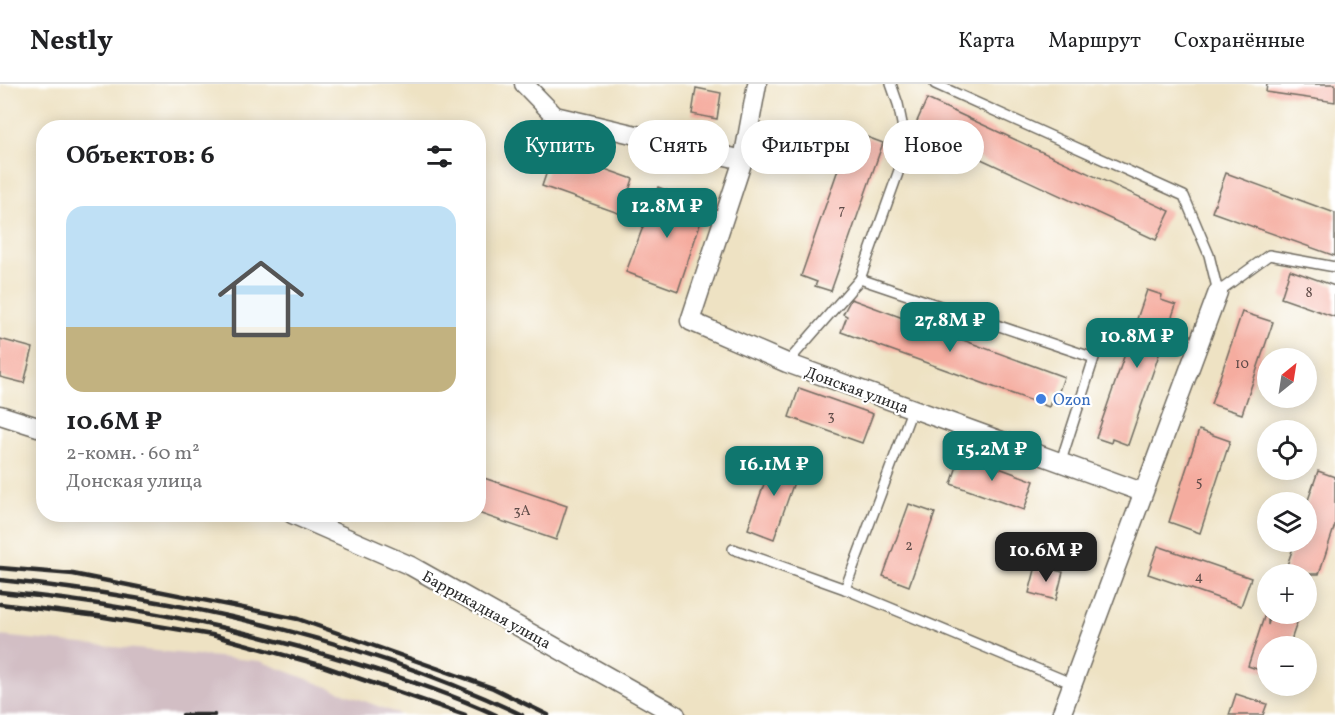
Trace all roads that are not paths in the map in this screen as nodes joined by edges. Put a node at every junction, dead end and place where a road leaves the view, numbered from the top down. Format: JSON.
{"nodes":[{"id":1,"x":524,"y":84,"type":"edge"},
{"id":2,"x":757,"y":84,"type":"edge"},
{"id":3,"x":891,"y":84,"type":"edge"},
{"id":4,"x":935,"y":84,"type":"edge"},
{"id":5,"x":750,"y":120,"type":"edge"},
{"id":6,"x":741,"y":160,"type":"edge"},
{"id":7,"x":741,"y":166,"type":"edge"},
{"id":8,"x":1335,"y":267,"type":"edge"},
{"id":9,"x":861,"y":279,"type":"junction"},
{"id":10,"x":1218,"y":292,"type":"junction"},
{"id":11,"x":787,"y":363,"type":"junction"},
{"id":12,"x":912,"y":410,"type":"junction"},
{"id":13,"x":0,"y":415,"type":"edge"},
{"id":14,"x":36,"y":426,"type":"edge"},
{"id":15,"x":1061,"y":461,"type":"junction"},
{"id":16,"x":1142,"y":492,"type":"junction"},
{"id":17,"x":310,"y":522,"type":"edge"},
{"id":18,"x":733,"y":549,"type":"dead end"},
{"id":19,"x":845,"y":589,"type":"junction"},
{"id":20,"x":1071,"y":683,"type":"junction"},
{"id":21,"x":676,"y":715,"type":"edge"},
{"id":22,"x":1061,"y":715,"type":"edge"}],
"edges":[{"from":1,"to":6,"type":"street"},
{"from":2,"to":5,"type":"street"},
{"from":3,"to":9,"type":"lane"},
{"from":4,"to":10,"type":"lane"},
{"from":7,"to":11,"type":"street","name":"Донская улица"},
{"from":8,"to":10,"type":"lane"},
{"from":9,"to":11,"type":"lane"},
{"from":9,"to":15,"type":"lane"},
{"from":10,"to":16,"type":"street"},
{"from":11,"to":12,"type":"street","name":"Донская улица"},
{"from":12,"to":15,"type":"street","name":"Донская улица"},
{"from":12,"to":19,"type":"lane"},
{"from":13,"to":14,"type":"street"},
{"from":15,"to":16,"type":"street","name":"Донская улица"},
{"from":16,"to":20,"type":"street"},
{"from":17,"to":21,"type":"street","name":"Баррикадная улица"},
{"from":18,"to":19,"type":"lane"},
{"from":19,"to":20,"type":"lane"},
{"from":20,"to":22,"type":"street"}]}
